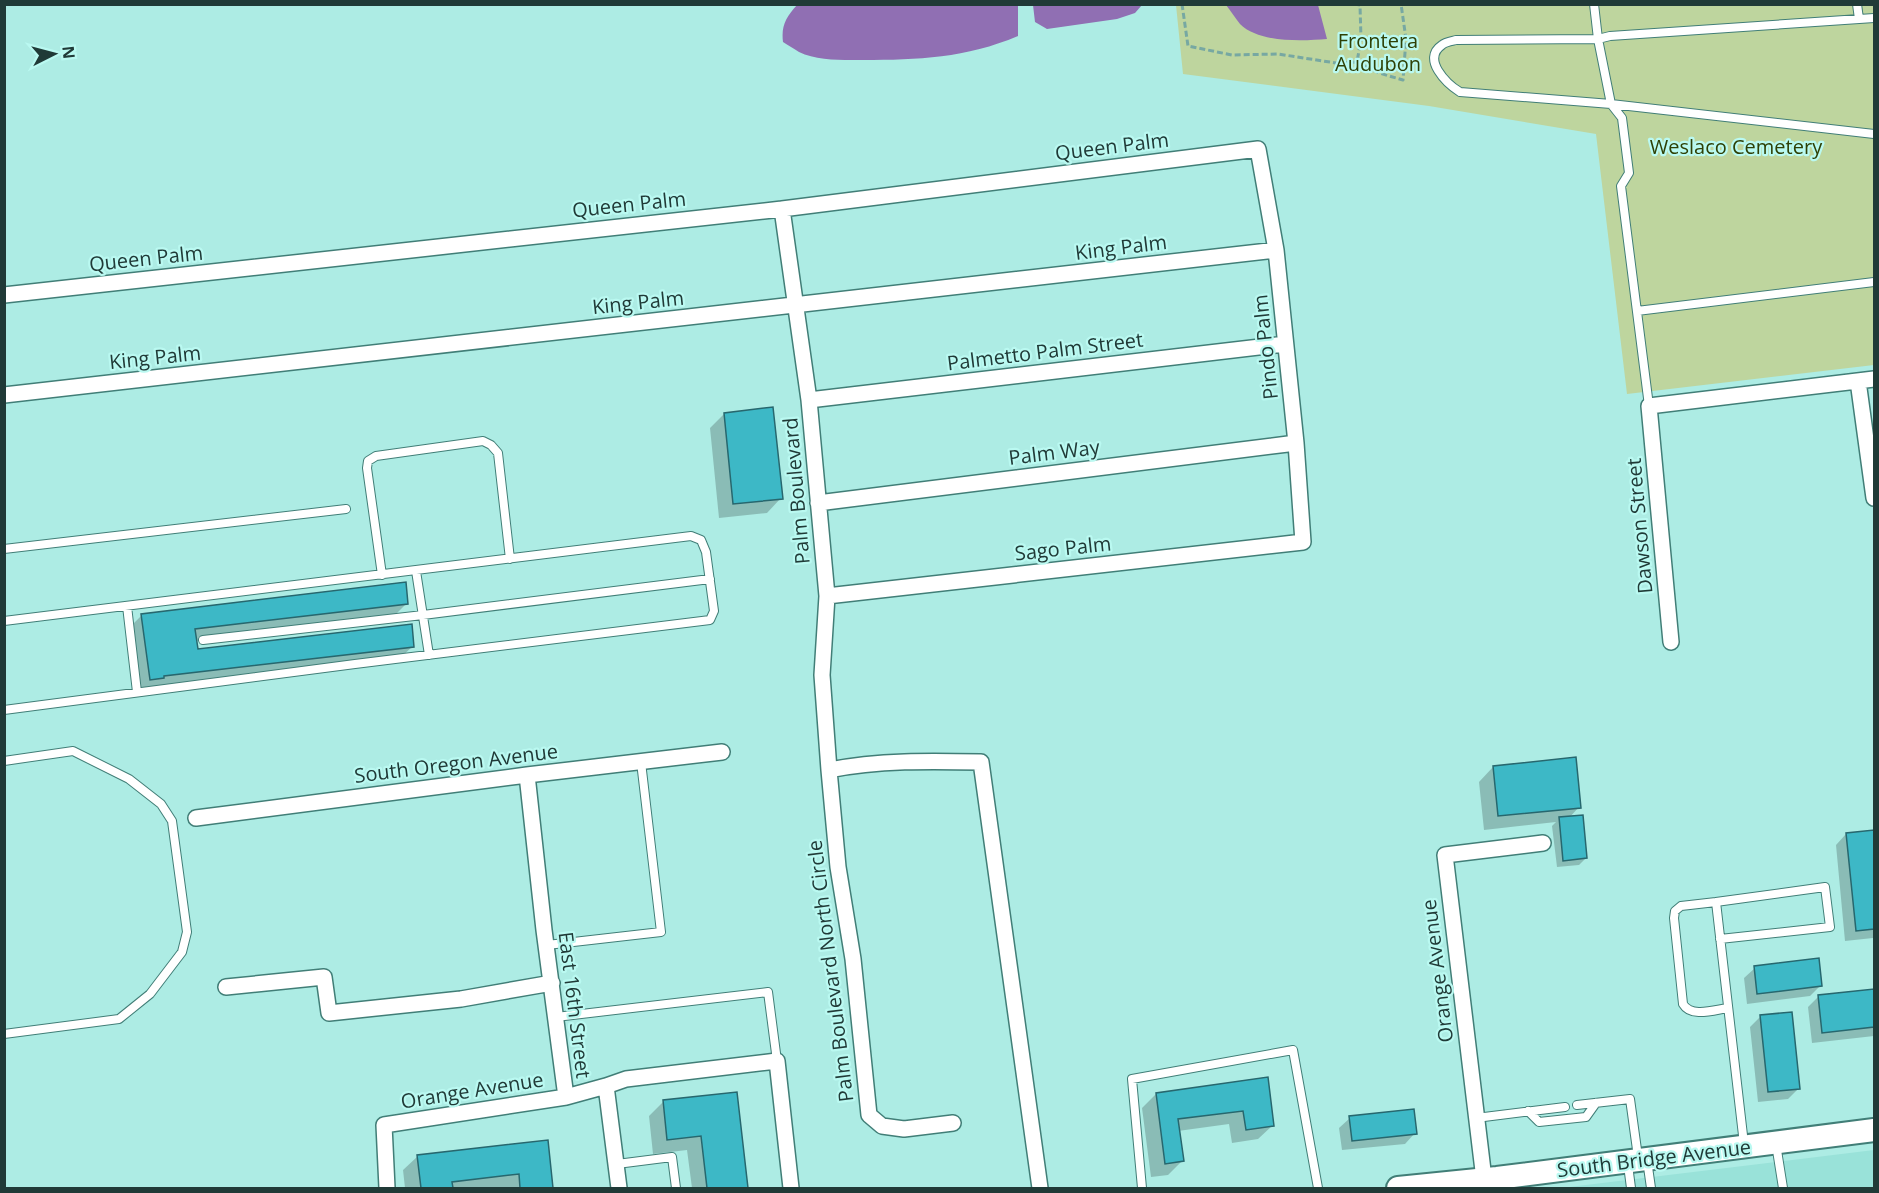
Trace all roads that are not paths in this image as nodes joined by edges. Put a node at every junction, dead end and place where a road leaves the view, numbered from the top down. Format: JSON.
{"nodes":[{"id":1,"x":1594,"y":4,"type":"edge"},
{"id":2,"x":1857,"y":4,"type":"edge"},
{"id":3,"x":1875,"y":18,"type":"edge"},
{"id":4,"x":1858,"y":19,"type":"junction"},
{"id":5,"x":1598,"y":39,"type":"junction"},
{"id":6,"x":1611,"y":104,"type":"junction"},
{"id":7,"x":1875,"y":134,"type":"edge"},
{"id":8,"x":1258,"y":149,"type":"joint"},
{"id":9,"x":783,"y":208,"type":"junction"},
{"id":10,"x":1276,"y":250,"type":"junction"},
{"id":11,"x":1875,"y":282,"type":"edge"},
{"id":12,"x":4,"y":295,"type":"edge"},
{"id":13,"x":795,"y":305,"type":"junction"},
{"id":14,"x":1637,"y":311,"type":"junction"},
{"id":15,"x":1285,"y":344,"type":"junction"},
{"id":16,"x":1875,"y":379,"type":"edge"},
{"id":17,"x":1858,"y":381,"type":"junction"},
{"id":18,"x":4,"y":395,"type":"edge"},
{"id":19,"x":809,"y":400,"type":"junction"},
{"id":20,"x":1649,"y":406,"type":"junction"},
{"id":21,"x":1296,"y":443,"type":"junction"},
{"id":22,"x":1875,"y":498,"type":"edge"},
{"id":23,"x":818,"y":503,"type":"junction"},
{"id":24,"x":346,"y":509,"type":"dead end"},
{"id":25,"x":1303,"y":542,"type":"joint"},
{"id":26,"x":4,"y":549,"type":"edge"},
{"id":27,"x":510,"y":559,"type":"junction"},
{"id":28,"x":416,"y":571,"type":"junction"},
{"id":29,"x":382,"y":575,"type":"junction"},
{"id":30,"x":710,"y":579,"type":"junction"},
{"id":31,"x":827,"y":596,"type":"junction"},
{"id":32,"x":127,"y":606,"type":"junction"},
{"id":33,"x":423,"y":615,"type":"junction"},
{"id":34,"x":4,"y":621,"type":"edge"},
{"id":35,"x":203,"y":640,"type":"dead end"},
{"id":36,"x":1671,"y":642,"type":"dead end"},
{"id":37,"x":429,"y":655,"type":"junction"},
{"id":38,"x":137,"y":692,"type":"junction"},
{"id":39,"x":4,"y":710,"type":"edge"},
{"id":40,"x":722,"y":752,"type":"dead end"},
{"id":41,"x":4,"y":761,"type":"edge"},
{"id":42,"x":641,"y":762,"type":"junction"},
{"id":43,"x":829,"y":770,"type":"junction"},
{"id":44,"x":527,"y":775,"type":"junction"},
{"id":45,"x":196,"y":818,"type":"dead end"},
{"id":46,"x":1543,"y":843,"type":"dead end"},
{"id":47,"x":1716,"y":902,"type":"junction"},
{"id":48,"x":1720,"y":939,"type":"junction"},
{"id":49,"x":547,"y":945,"type":"junction"},
{"id":50,"x":552,"y":983,"type":"junction"},
{"id":51,"x":226,"y":987,"type":"dead end"},
{"id":52,"x":1728,"y":1008,"type":"junction"},
{"id":53,"x":556,"y":1017,"type":"junction"},
{"id":54,"x":4,"y":1034,"type":"edge"},
{"id":55,"x":777,"y":1061,"type":"junction"},
{"id":56,"x":606,"y":1086,"type":"junction"},
{"id":57,"x":566,"y":1097,"type":"junction"},
{"id":58,"x":1596,"y":1103,"type":"junction"},
{"id":59,"x":1577,"y":1105,"type":"dead end"},
{"id":60,"x":1565,"y":1107,"type":"dead end"},
{"id":61,"x":1528,"y":1111,"type":"junction"},
{"id":62,"x":1476,"y":1118,"type":"junction"},
{"id":63,"x":953,"y":1124,"type":"dead end"},
{"id":64,"x":1875,"y":1130,"type":"edge"},
{"id":65,"x":1775,"y":1143,"type":"junction"},
{"id":66,"x":1744,"y":1146,"type":"junction"},
{"id":67,"x":1638,"y":1159,"type":"junction"},
{"id":68,"x":616,"y":1164,"type":"junction"},
{"id":69,"x":1493,"y":1182,"type":"edge"},
{"id":70,"x":387,"y":1188,"type":"edge"},
{"id":71,"x":619,"y":1188,"type":"edge"},
{"id":72,"x":676,"y":1188,"type":"edge"},
{"id":73,"x":791,"y":1188,"type":"edge"},
{"id":74,"x":1040,"y":1188,"type":"edge"},
{"id":75,"x":1142,"y":1188,"type":"edge"},
{"id":76,"x":1318,"y":1188,"type":"edge"},
{"id":77,"x":1398,"y":1188,"type":"edge"},
{"id":78,"x":1631,"y":1188,"type":"edge"},
{"id":79,"x":1651,"y":1188,"type":"edge"},
{"id":80,"x":1783,"y":1188,"type":"edge"}],
"edges":[{"from":1,"to":5,"type":"lane"},
{"from":2,"to":4,"type":"lane"},
{"from":3,"to":4,"type":"lane"},
{"from":4,"to":5,"type":"lane"},
{"from":5,"to":6,"type":"lane"},
{"from":5,"to":6,"type":"lane"},
{"from":6,"to":7,"type":"lane"},
{"from":6,"to":14,"type":"lane"},
{"from":8,"to":9,"type":"street","name":"Queen Palm"},
{"from":8,"to":10,"type":"street","name":"Pindo Palm"},
{"from":9,"to":12,"type":"street","name":"Queen Palm"},
{"from":9,"to":13,"type":"street","name":"Palm Boulevard"},
{"from":10,"to":13,"type":"street","name":"King Palm"},
{"from":10,"to":15,"type":"street","name":"Pindo Palm"},
{"from":11,"to":14,"type":"lane"},
{"from":13,"to":18,"type":"street","name":"King Palm"},
{"from":13,"to":19,"type":"street","name":"Palm Boulevard"},
{"from":14,"to":20,"type":"lane"},
{"from":15,"to":19,"type":"street","name":"Palmetto Palm Street"},
{"from":15,"to":21,"type":"street","name":"Pindo Palm"},
{"from":16,"to":17,"type":"street"},
{"from":17,"to":20,"type":"street"},
{"from":17,"to":22,"type":"street"},
{"from":19,"to":23,"type":"street","name":"Palm Boulevard"},
{"from":20,"to":36,"type":"street","name":"Dawson Street"},
{"from":21,"to":23,"type":"street","name":"Palm Way"},
{"from":21,"to":25,"type":"street","name":"Pindo Palm"},
{"from":23,"to":31,"type":"street","name":"Palm Boulevard"},
{"from":24,"to":26,"type":"lane"},
{"from":25,"to":31,"type":"street","name":"Sago Palm"},
{"from":27,"to":28,"type":"lane"},
{"from":27,"to":29,"type":"lane"},
{"from":27,"to":30,"type":"lane"},
{"from":28,"to":29,"type":"lane"},
{"from":28,"to":33,"type":"lane"},
{"from":29,"to":32,"type":"lane"},
{"from":30,"to":33,"type":"lane"},
{"from":30,"to":37,"type":"lane"},
{"from":31,"to":43,"type":"street","name":"Palm Boulevard"},
{"from":32,"to":34,"type":"lane"},
{"from":32,"to":38,"type":"lane"},
{"from":33,"to":35,"type":"lane"},
{"from":33,"to":37,"type":"lane"},
{"from":37,"to":38,"type":"lane"},
{"from":38,"to":39,"type":"lane"},
{"from":40,"to":42,"type":"street","name":"South Oregon Avenue"},
{"from":41,"to":54,"type":"lane"},
{"from":42,"to":44,"type":"street","name":"South Oregon Avenue"},
{"from":42,"to":49,"type":"lane"},
{"from":43,"to":63,"type":"street","name":"Palm Boulevard North Circle"},
{"from":43,"to":74,"type":"street"},
{"from":44,"to":45,"type":"street","name":"South Oregon Avenue"},
{"from":44,"to":49,"type":"street","name":"East 16th Street"},
{"from":46,"to":62,"type":"street","name":"Orange Avenue"},
{"from":47,"to":48,"type":"lane"},
{"from":47,"to":48,"type":"lane"},
{"from":47,"to":52,"type":"lane"},
{"from":48,"to":52,"type":"lane"},
{"from":49,"to":50,"type":"street","name":"East 16th Street"},
{"from":50,"to":51,"type":"street"},
{"from":50,"to":53,"type":"street","name":"East 16th Street"},
{"from":52,"to":66,"type":"lane"},
{"from":53,"to":55,"type":"lane"},
{"from":53,"to":57,"type":"street","name":"East 16th Street"},
{"from":55,"to":56,"type":"street"},
{"from":55,"to":73,"type":"street"},
{"from":56,"to":57,"type":"street","name":"East 16th Street"},
{"from":56,"to":68,"type":"street","name":"East 16th Street"},
{"from":57,"to":70,"type":"street","name":"Orange Avenue"},
{"from":58,"to":59,"type":"lane"},
{"from":58,"to":61,"type":"lane"},
{"from":58,"to":67,"type":"lane"},
{"from":60,"to":61,"type":"lane"},
{"from":61,"to":62,"type":"lane"},
{"from":62,"to":69,"type":"street","name":"Orange Avenue"},
{"from":64,"to":65,"type":"street","name":"South Bridge Avenue"},
{"from":65,"to":66,"type":"street","name":"South Bridge Avenue"},
{"from":65,"to":80,"type":"lane"},
{"from":66,"to":67,"type":"street","name":"South Bridge Avenue"},
{"from":67,"to":69,"type":"street","name":"South Bridge Avenue"},
{"from":67,"to":78,"type":"lane"},
{"from":67,"to":79,"type":"lane"},
{"from":68,"to":71,"type":"street","name":"East 16th Street"},
{"from":68,"to":72,"type":"lane"},
{"from":69,"to":77,"type":"street","name":"South Bridge Avenue"},
{"from":75,"to":76,"type":"lane"}]}
